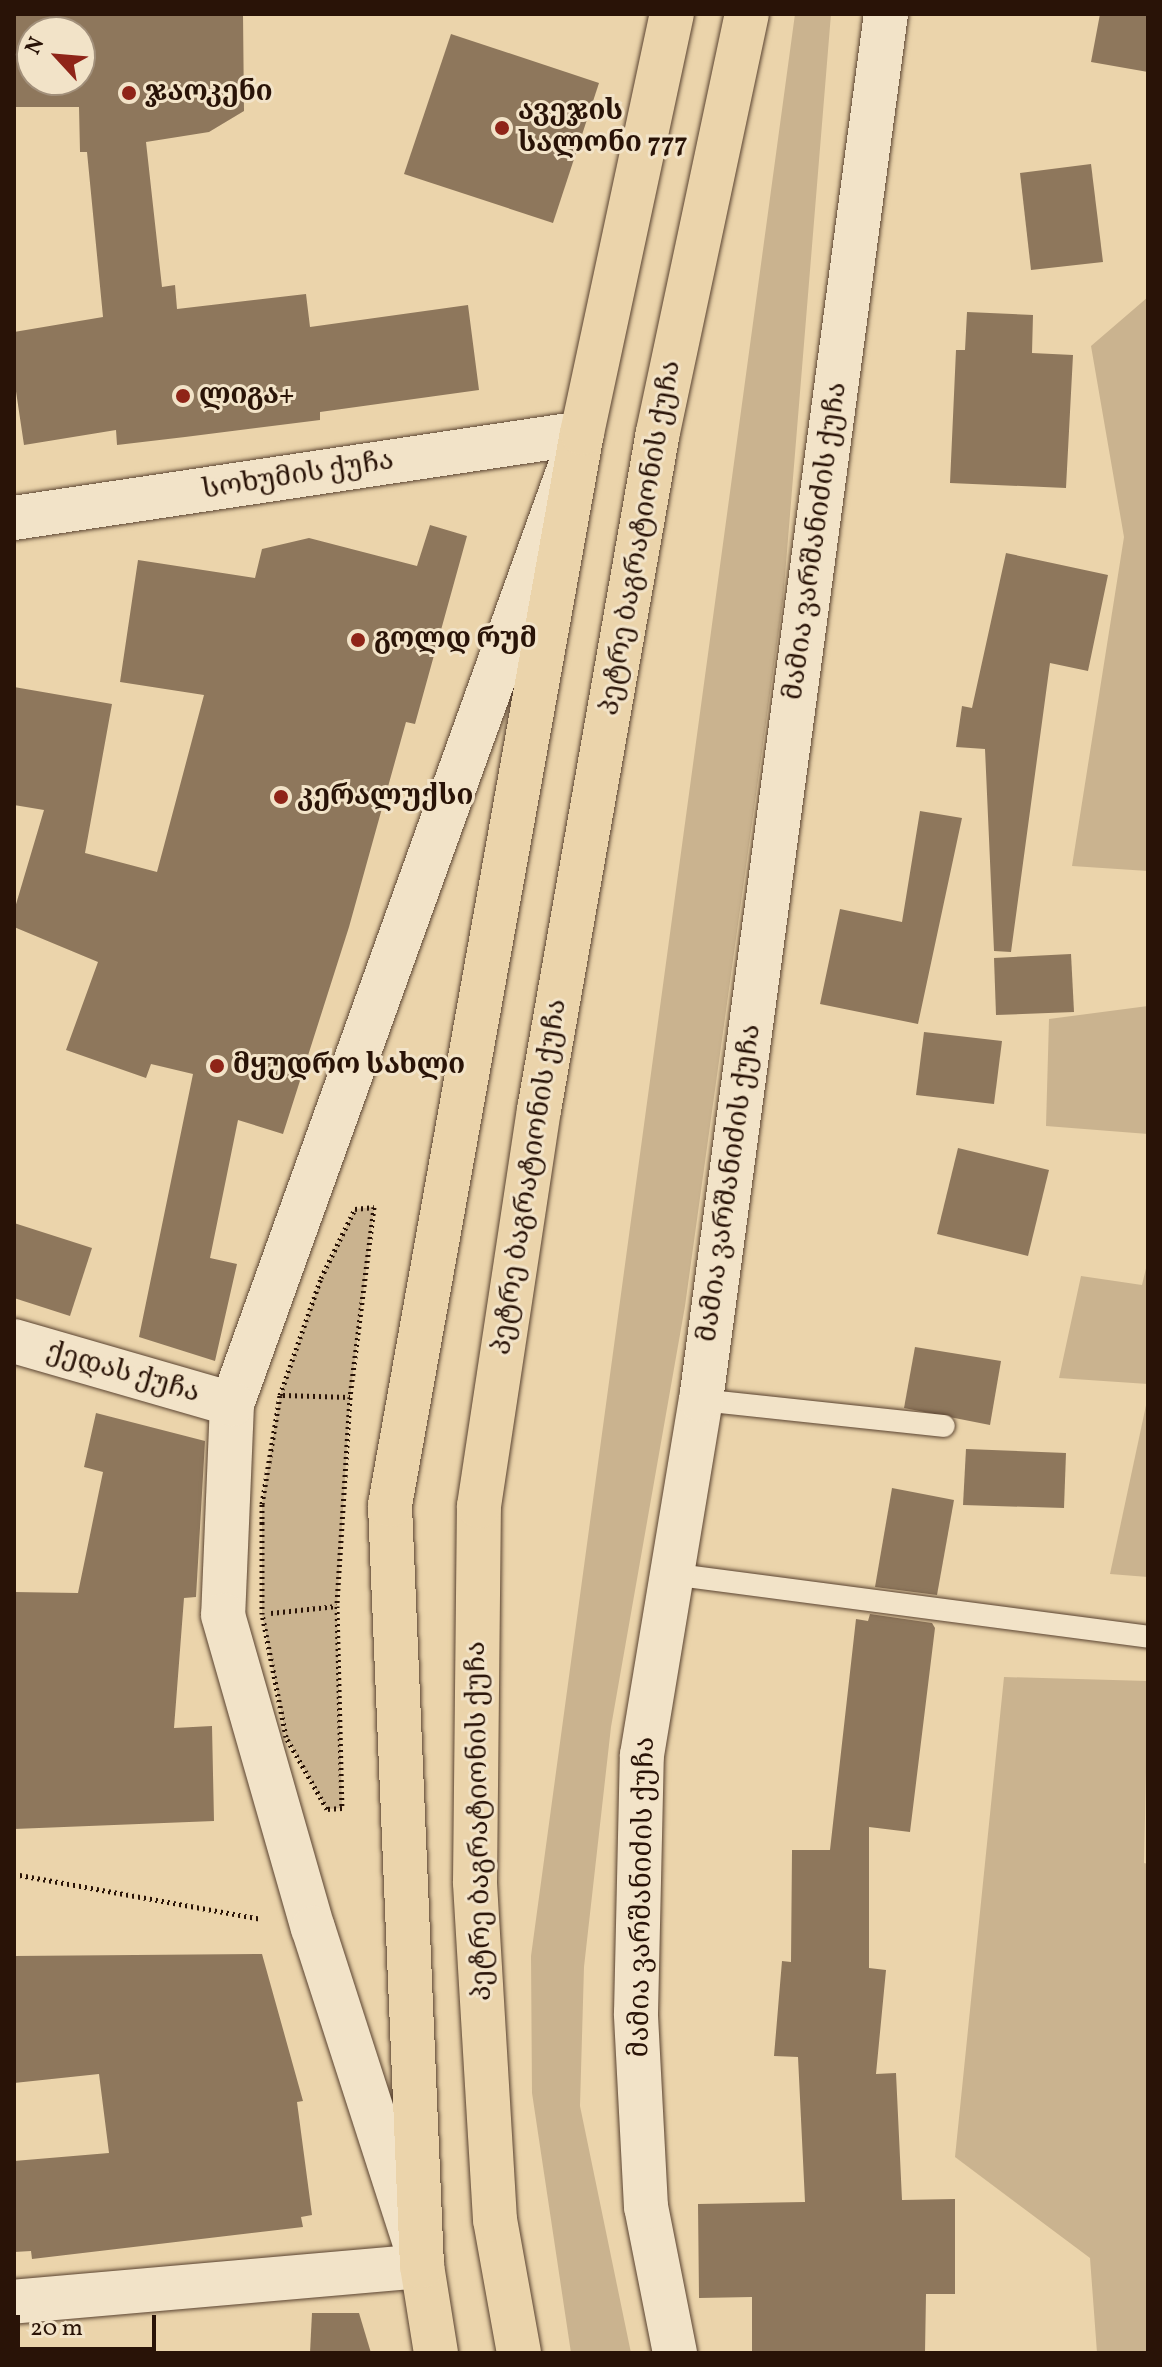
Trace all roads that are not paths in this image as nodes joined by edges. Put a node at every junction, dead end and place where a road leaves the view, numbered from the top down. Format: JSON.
{"nodes":[{"id":1,"x":672,"y":14,"type":"edge"},
{"id":2,"x":747,"y":14,"type":"edge"},
{"id":3,"x":886,"y":14,"type":"edge"},
{"id":4,"x":582,"y":433,"type":"junction"},
{"id":5,"x":14,"y":518,"type":"edge"},
{"id":6,"x":14,"y":1341,"type":"edge"},
{"id":7,"x":701,"y":1400,"type":"junction"},
{"id":8,"x":232,"y":1404,"type":"junction"},
{"id":9,"x":944,"y":1426,"type":"dead end"},
{"id":10,"x":671,"y":1574,"type":"junction"},
{"id":11,"x":1148,"y":1637,"type":"edge"},
{"id":12,"x":422,"y":2266,"type":"junction"},
{"id":13,"x":14,"y":2302,"type":"edge"},
{"id":14,"x":436,"y":2353,"type":"edge"},
{"id":15,"x":519,"y":2353,"type":"edge"},
{"id":16,"x":675,"y":2353,"type":"edge"}],
"edges":[{"from":1,"to":4,"type":"main road"},
{"from":2,"to":15,"type":"main road","name":"პეტრე ბაგრატიონის ქუჩა"},
{"from":3,"to":7,"type":"street","name":"მამია ვარშანიძის ქუჩა"},
{"from":4,"to":5,"type":"street","name":"სოხუმის ქუჩა"},
{"from":4,"to":8,"type":"street"},
{"from":4,"to":12,"type":"main road"},
{"from":6,"to":8,"type":"street","name":"ქედას ქუჩა"},
{"from":7,"to":9,"type":"lane"},
{"from":7,"to":10,"type":"street","name":"მამია ვარშანიძის ქუჩა"},
{"from":8,"to":12,"type":"street"},
{"from":10,"to":11,"type":"lane"},
{"from":10,"to":16,"type":"street","name":"მამია ვარშანიძის ქუჩა"},
{"from":12,"to":13,"type":"street"},
{"from":12,"to":14,"type":"main road"}]}
